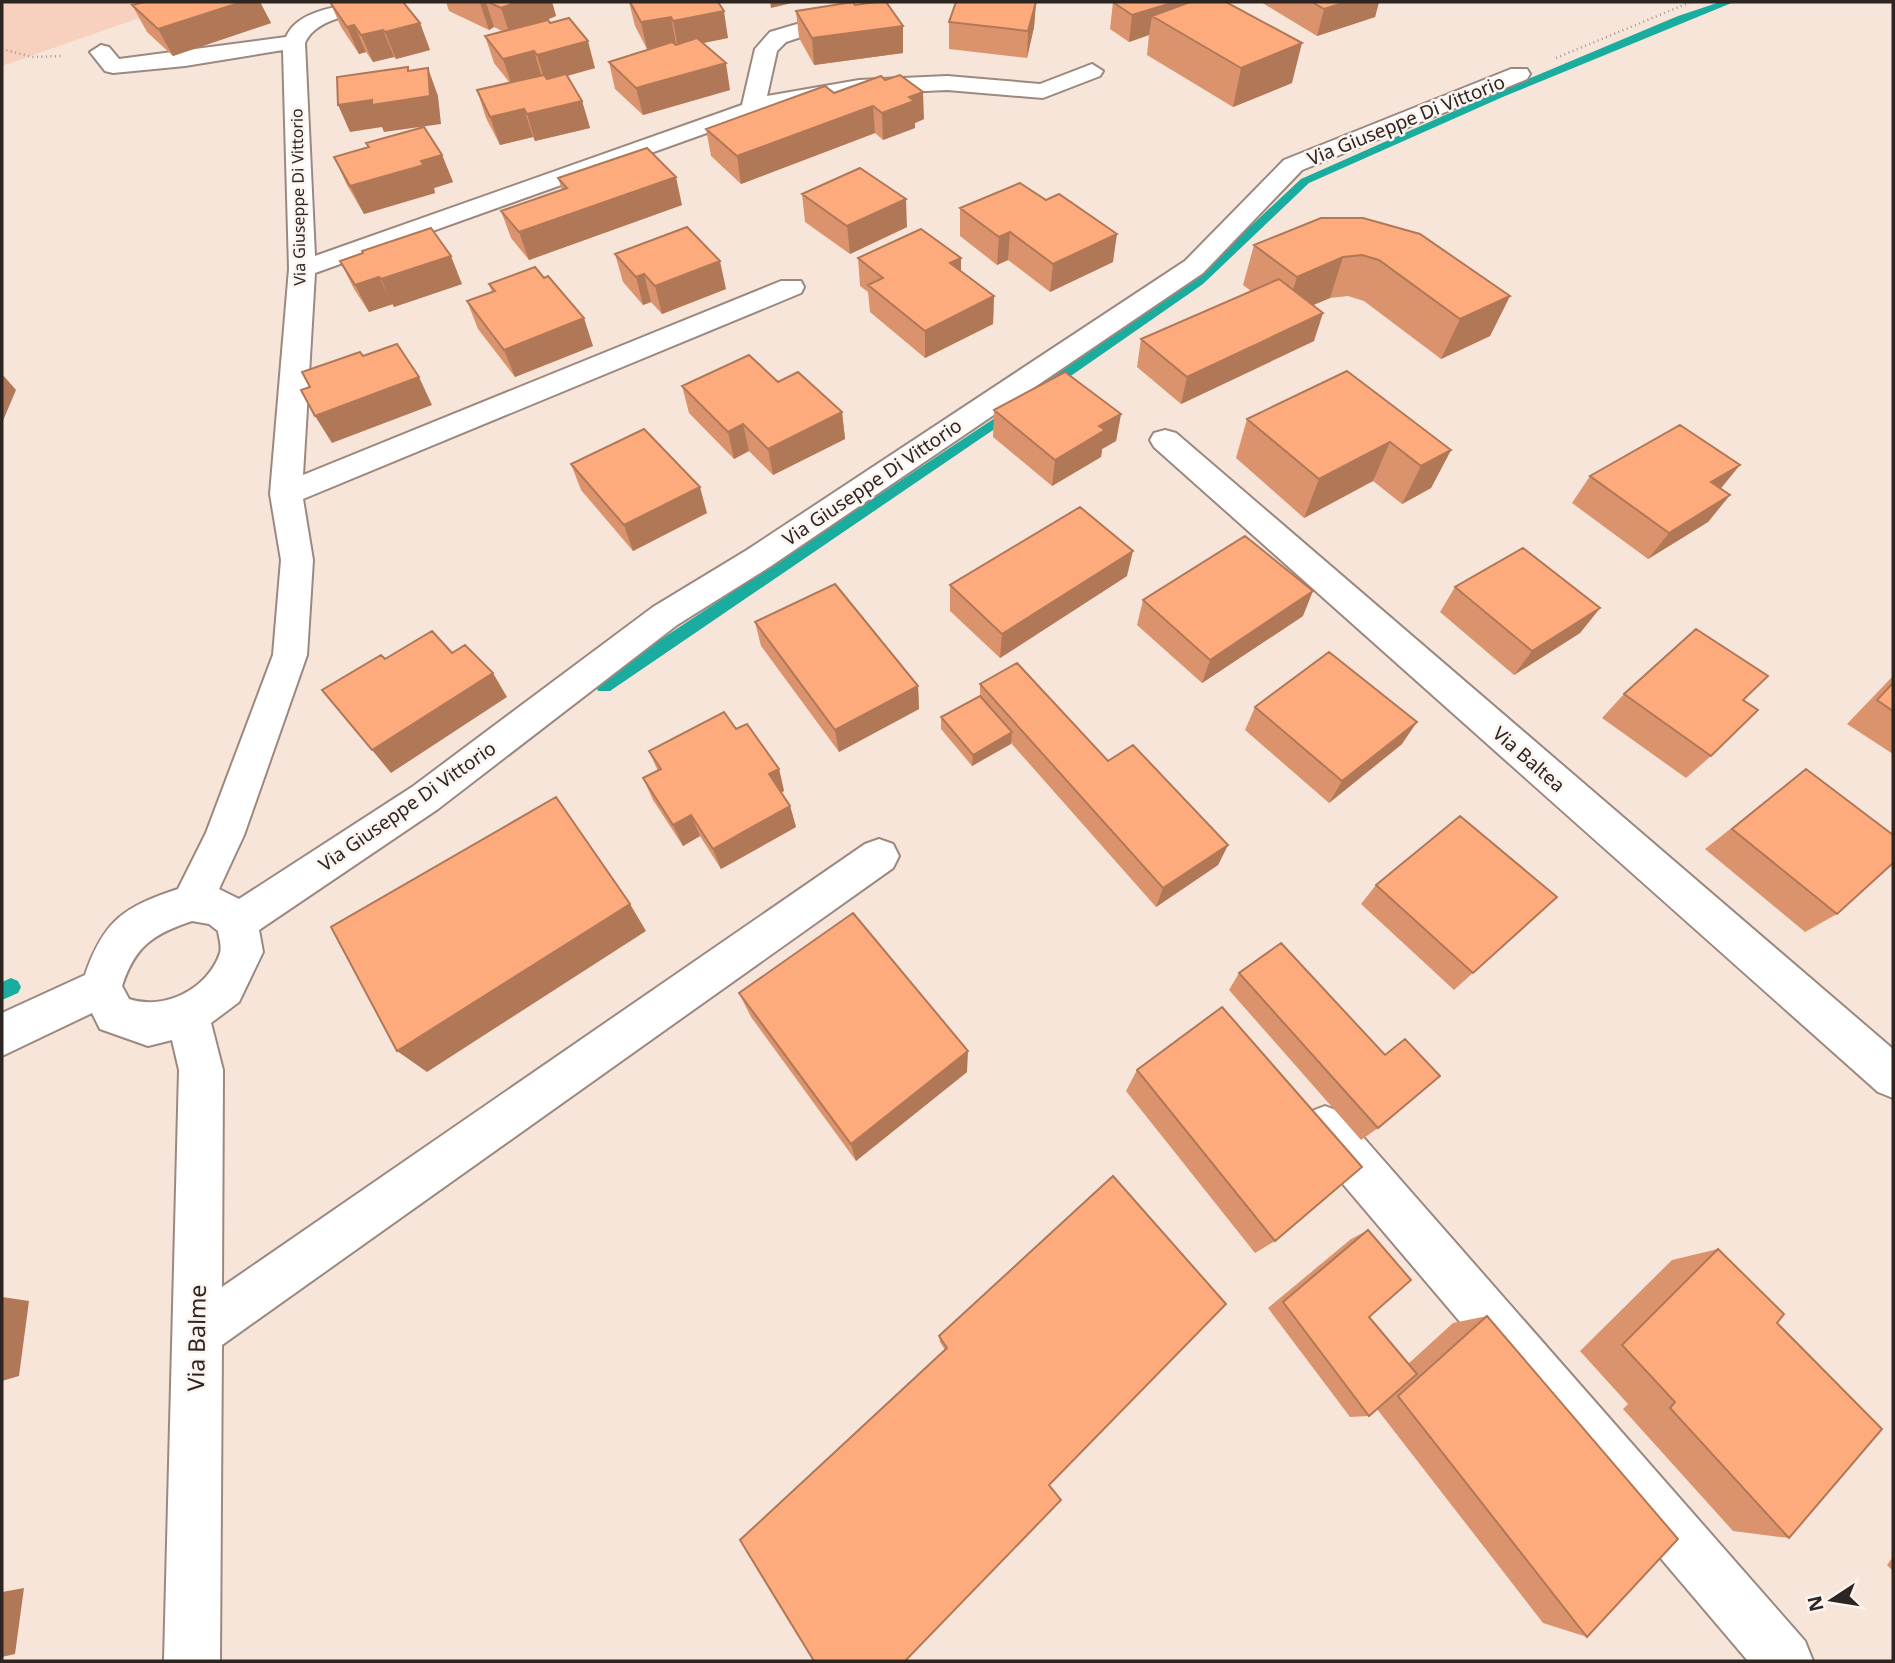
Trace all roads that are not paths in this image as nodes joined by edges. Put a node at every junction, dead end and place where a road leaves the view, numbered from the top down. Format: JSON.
{"nodes":[{"id":1,"x":382,"y":2,"type":"edge"},
{"id":2,"x":872,"y":9,"type":"edge"},
{"id":3,"x":294,"y":43,"type":"junction"},
{"id":4,"x":101,"y":52,"type":"road end"},
{"id":5,"x":1092,"y":71,"type":"dead end"},
{"id":6,"x":1519,"y":74,"type":"road end"},
{"id":7,"x":753,"y":109,"type":"junction"},
{"id":8,"x":302,"y":269,"type":"junction"},
{"id":9,"x":791,"y":287,"type":"dead end"},
{"id":10,"x":1165,"y":440,"type":"dead end"},
{"id":11,"x":286,"y":494,"type":"junction"},
{"id":12,"x":879,"y":856,"type":"dead end"},
{"id":13,"x":192,"y":902,"type":"junction"},
{"id":14,"x":237,"y":922,"type":"junction"},
{"id":15,"x":101,"y":988,"type":"junction"},
{"id":16,"x":188,"y":1016,"type":"junction"},
{"id":17,"x":2,"y":1035,"type":"edge"},
{"id":18,"x":1893,"y":1077,"type":"edge"},
{"id":19,"x":1300,"y":1100,"type":"edge"},
{"id":20,"x":197,"y":1333,"type":"junction"},
{"id":21,"x":191,"y":1661,"type":"edge"},
{"id":22,"x":1786,"y":1661,"type":"edge"}],
"edges":[{"from":1,"to":3,"type":"street"},
{"from":2,"to":7,"type":"street"},
{"from":3,"to":4,"type":"street"},
{"from":3,"to":8,"type":"street","name":"Via Giuseppe Di Vittorio"},
{"from":5,"to":7,"type":"street"},
{"from":6,"to":14,"type":"street","name":"Via Giuseppe Di Vittorio"},
{"from":7,"to":8,"type":"street"},
{"from":8,"to":11,"type":"street","name":"Via Giuseppe Di Vittorio"},
{"from":9,"to":11,"type":"street"},
{"from":10,"to":18,"type":"street","name":"Via Baltea"},
{"from":11,"to":13,"type":"street","name":"Via Giuseppe Di Vittorio"},
{"from":12,"to":20,"type":"street"},
{"from":13,"to":14,"type":"street"},
{"from":13,"to":15,"type":"street"},
{"from":14,"to":16,"type":"street"},
{"from":15,"to":16,"type":"street"},
{"from":15,"to":17,"type":"street"},
{"from":16,"to":20,"type":"street","name":"Via Balme"},
{"from":19,"to":22,"type":"street"},
{"from":20,"to":21,"type":"street","name":"Via Balme"}]}
